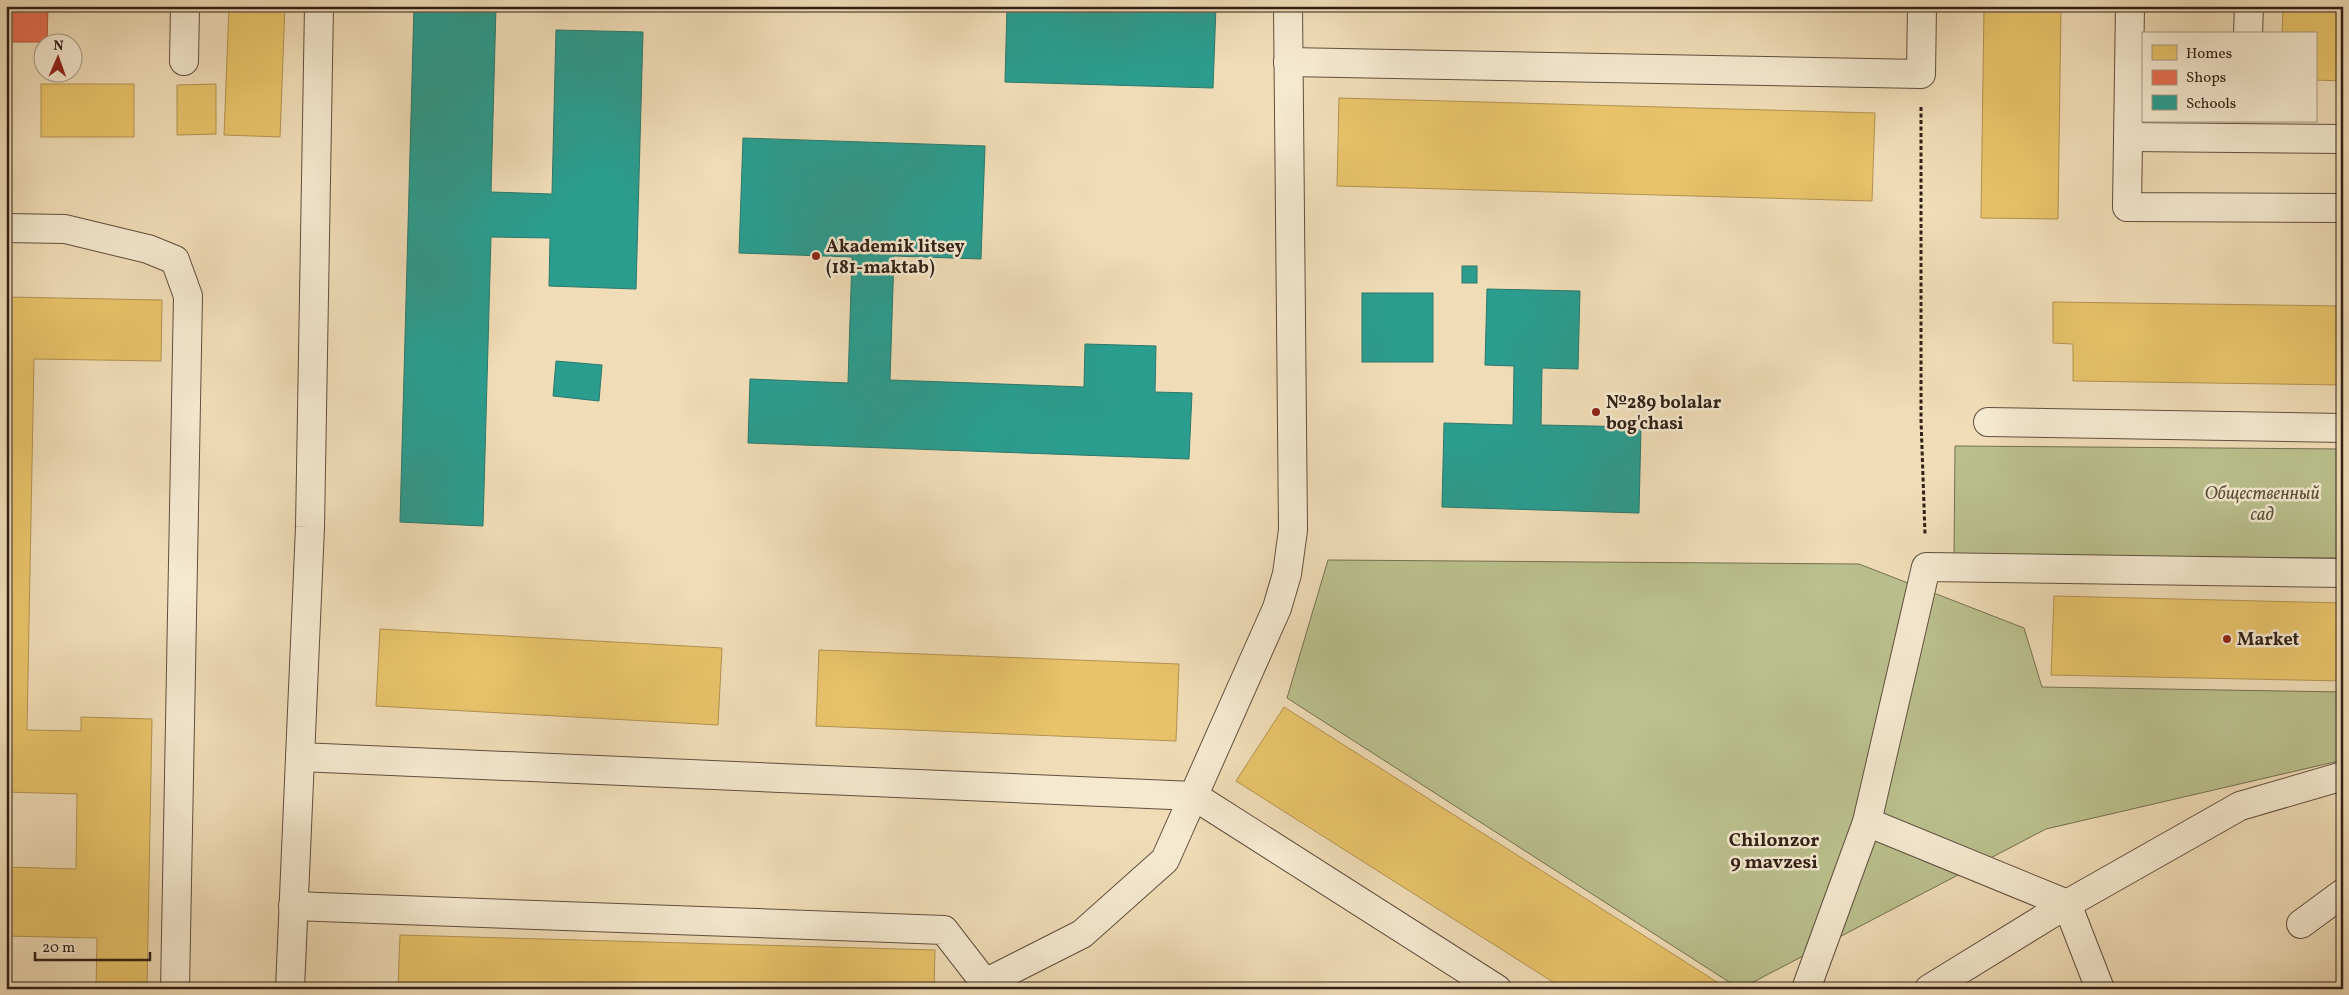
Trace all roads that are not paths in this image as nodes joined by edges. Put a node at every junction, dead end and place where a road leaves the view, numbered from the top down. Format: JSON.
{"nodes":[{"id":1,"x":185,"y":6,"type":"edge"},
{"id":2,"x":319,"y":6,"type":"edge"},
{"id":3,"x":1288,"y":6,"type":"edge"},
{"id":4,"x":1922,"y":6,"type":"edge"},
{"id":5,"x":2130,"y":6,"type":"edge"},
{"id":6,"x":2248,"y":6,"type":"edge"},
{"id":7,"x":2248,"y":32,"type":"edge"},
{"id":8,"x":184,"y":61,"type":"dead end"},
{"id":9,"x":1288,"y":62,"type":"junction"},
{"id":10,"x":2246,"y":129,"type":"edge"},
{"id":11,"x":2128,"y":137,"type":"junction"},
{"id":12,"x":2343,"y":139,"type":"edge"},
{"id":13,"x":2343,"y":208,"type":"edge"},
{"id":14,"x":6,"y":228,"type":"edge"},
{"id":15,"x":1988,"y":422,"type":"dead end"},
{"id":16,"x":2343,"y":428,"type":"edge"},
{"id":17,"x":2343,"y":573,"type":"edge"},
{"id":18,"x":300,"y":758,"type":"junction"},
{"id":19,"x":2343,"y":776,"type":"edge"},
{"id":20,"x":1194,"y":796,"type":"junction"},
{"id":21,"x":1867,"y":822,"type":"junction"},
{"id":22,"x":2343,"y":893,"type":"edge"},
{"id":23,"x":2067,"y":904,"type":"junction"},
{"id":24,"x":294,"y":906,"type":"junction"},
{"id":25,"x":2302,"y":924,"type":"dead end"},
{"id":26,"x":985,"y":986,"type":"edge"},
{"id":27,"x":175,"y":989,"type":"edge"},
{"id":28,"x":290,"y":989,"type":"edge"},
{"id":29,"x":1496,"y":989,"type":"edge"},
{"id":30,"x":1806,"y":989,"type":"edge"},
{"id":31,"x":1929,"y":989,"type":"edge"},
{"id":32,"x":2100,"y":989,"type":"edge"}],
"edges":[{"from":1,"to":8,"type":"street"},
{"from":2,"to":18,"type":"street"},
{"from":3,"to":9,"type":"street"},
{"from":4,"to":9,"type":"street"},
{"from":5,"to":11,"type":"street"},
{"from":6,"to":7,"type":"street"},
{"from":9,"to":20,"type":"street"},
{"from":10,"to":11,"type":"street"},
{"from":10,"to":12,"type":"street"},
{"from":11,"to":13,"type":"street"},
{"from":14,"to":27,"type":"street"},
{"from":15,"to":16,"type":"street"},
{"from":17,"to":21,"type":"street"},
{"from":18,"to":20,"type":"street"},
{"from":18,"to":24,"type":"street"},
{"from":19,"to":23,"type":"street"},
{"from":20,"to":26,"type":"street"},
{"from":20,"to":29,"type":"street"},
{"from":21,"to":23,"type":"street"},
{"from":21,"to":30,"type":"street"},
{"from":22,"to":25,"type":"street"},
{"from":23,"to":31,"type":"street"},
{"from":23,"to":32,"type":"street"},
{"from":24,"to":26,"type":"street"},
{"from":24,"to":28,"type":"street"}]}
